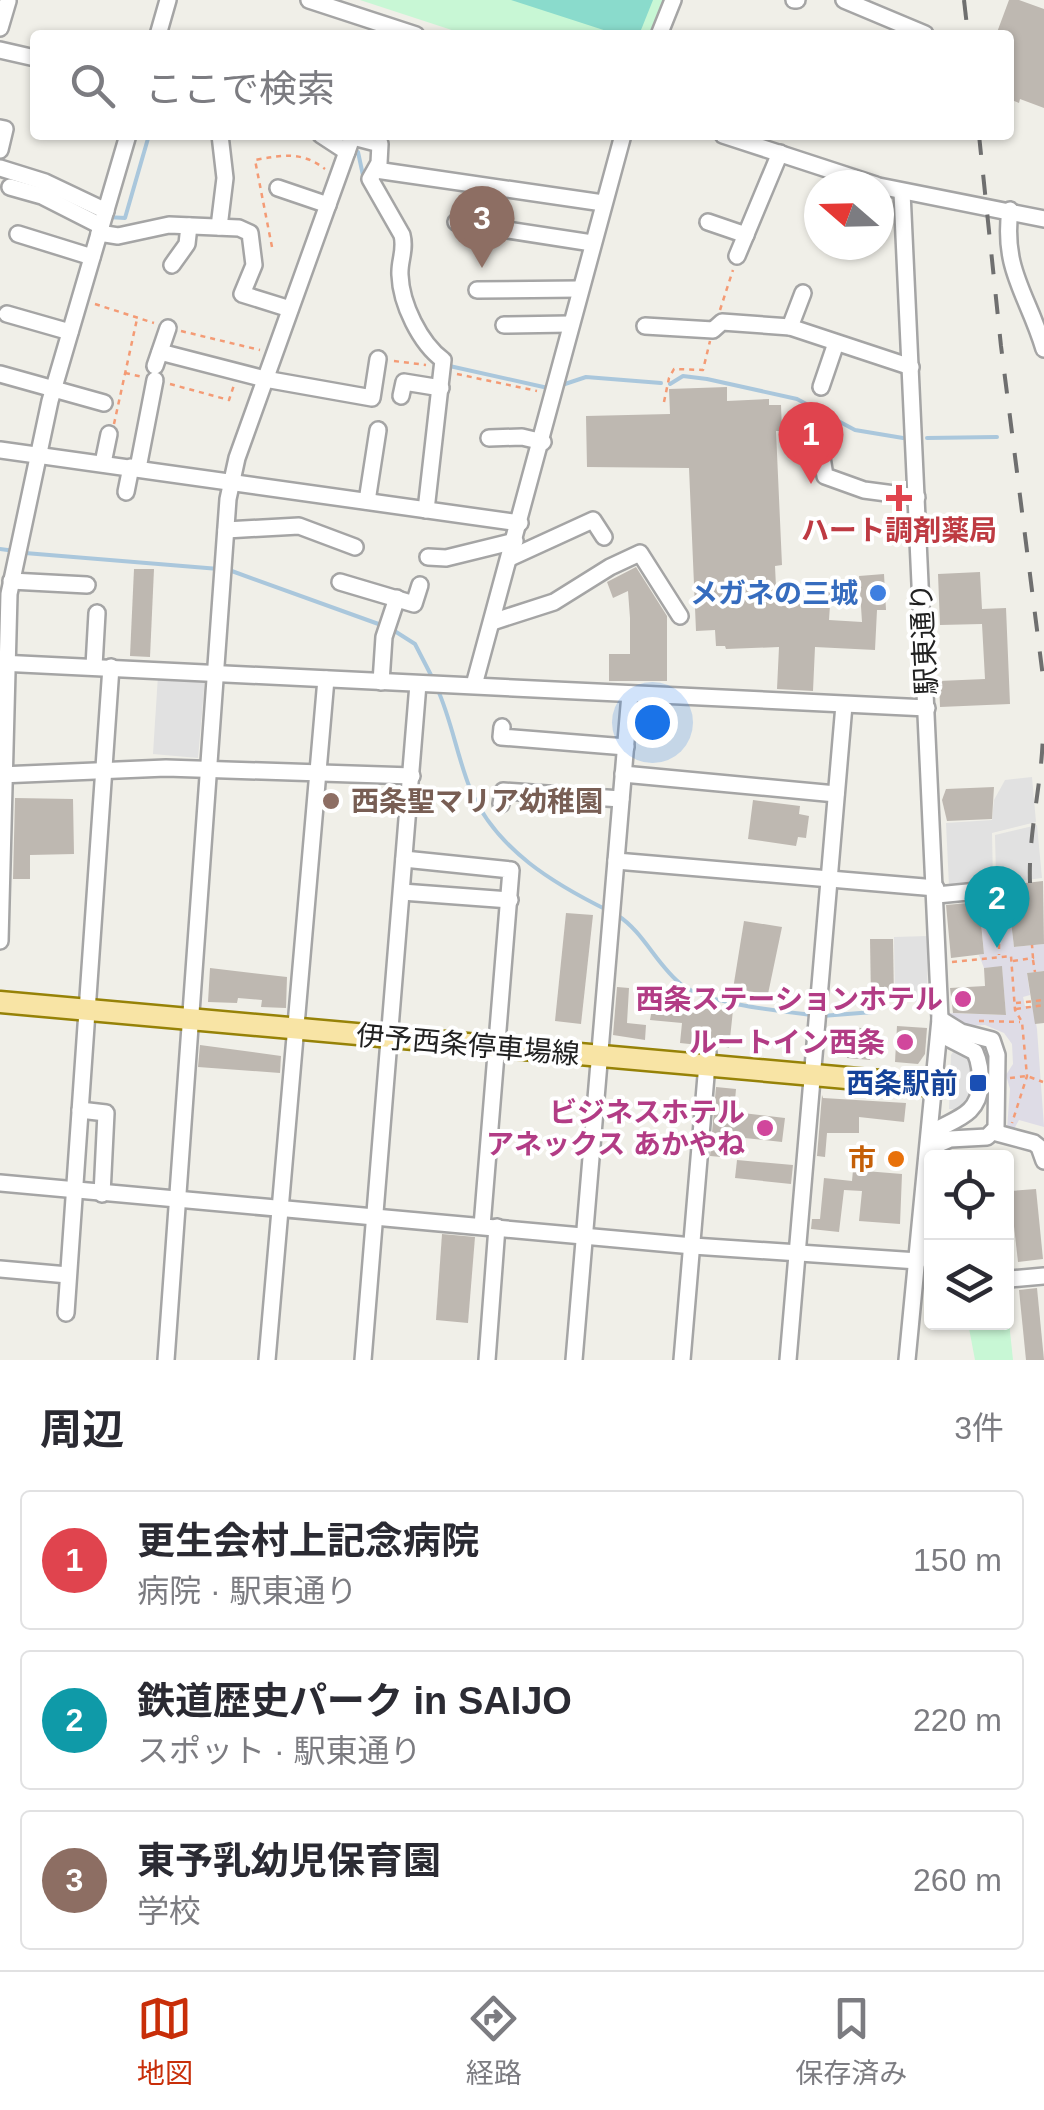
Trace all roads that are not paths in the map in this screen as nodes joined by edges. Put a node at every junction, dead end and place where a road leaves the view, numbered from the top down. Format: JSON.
{"nodes":[{"id":1,"x":168,"y":0,"type":"edge"},
{"id":2,"x":309,"y":0,"type":"edge"},
{"id":3,"x":673,"y":0,"type":"edge"},
{"id":4,"x":844,"y":0,"type":"edge"},
{"id":5,"x":8,"y":1,"type":"edge"},
{"id":6,"x":0,"y":28,"type":"edge"},
{"id":7,"x":159,"y":30,"type":"edge"},
{"id":8,"x":388,"y":30,"type":"edge"},
{"id":9,"x":661,"y":30,"type":"edge"},
{"id":10,"x":915,"y":30,"type":"edge"},
{"id":11,"x":0,"y":50,"type":"edge"},
{"id":12,"x":30,"y":57,"type":"edge"},
{"id":13,"x":0,"y":128,"type":"edge"},
{"id":14,"x":126,"y":140,"type":"edge"},
{"id":15,"x":221,"y":140,"type":"edge"},
{"id":16,"x":622,"y":140,"type":"edge"},
{"id":17,"x":740,"y":140,"type":"edge"},
{"id":18,"x":351,"y":141,"type":"edge"},
{"id":19,"x":0,"y":150,"type":"edge"},
{"id":20,"x":780,"y":153,"type":"junction"},
{"id":21,"x":0,"y":168,"type":"edge"},
{"id":22,"x":376,"y":170,"type":"junction"},
{"id":23,"x":832,"y":170,"type":"edge"},
{"id":24,"x":10,"y":187,"type":"dead end"},
{"id":25,"x":278,"y":188,"type":"dead end"},
{"id":26,"x":894,"y":190,"type":"edge"},
{"id":27,"x":902,"y":192,"type":"junction"},
{"id":28,"x":603,"y":203,"type":"junction"},
{"id":29,"x":328,"y":205,"type":"junction"},
{"id":30,"x":1010,"y":210,"type":"junction"},
{"id":31,"x":1044,"y":219,"type":"edge"},
{"id":32,"x":102,"y":221,"type":"junction"},
{"id":33,"x":456,"y":222,"type":"dead end"},
{"id":34,"x":708,"y":222,"type":"dead end"},
{"id":35,"x":189,"y":226,"type":"junction"},
{"id":36,"x":219,"y":227,"type":"junction"},
{"id":37,"x":18,"y":234,"type":"dead end"},
{"id":38,"x":746,"y":234,"type":"junction"},
{"id":39,"x":592,"y":242,"type":"junction"},
{"id":40,"x":737,"y":256,"type":"dead end"},
{"id":41,"x":92,"y":257,"type":"junction"},
{"id":42,"x":172,"y":264,"type":"dead end"},
{"id":43,"x":579,"y":289,"type":"junction"},
{"id":44,"x":477,"y":290,"type":"dead end"},
{"id":45,"x":803,"y":293,"type":"dead end"},
{"id":46,"x":290,"y":309,"type":"junction"},
{"id":47,"x":8,"y":314,"type":"dead end"},
{"id":48,"x":570,"y":324,"type":"junction"},
{"id":49,"x":504,"y":326,"type":"dead end"},
{"id":50,"x":645,"y":326,"type":"dead end"},
{"id":51,"x":168,"y":328,"type":"dead end"},
{"id":52,"x":790,"y":328,"type":"junction"},
{"id":53,"x":70,"y":332,"type":"junction"},
{"id":54,"x":836,"y":342,"type":"junction"},
{"id":55,"x":1044,"y":349,"type":"edge"},
{"id":56,"x":378,"y":359,"type":"road end"},
{"id":57,"x":157,"y":366,"type":"junction"},
{"id":58,"x":911,"y":368,"type":"junction"},
{"id":59,"x":0,"y":374,"type":"edge"},
{"id":60,"x":265,"y":379,"type":"junction"},
{"id":61,"x":54,"y":386,"type":"junction"},
{"id":62,"x":821,"y":387,"type":"dead end"},
{"id":63,"x":441,"y":388,"type":"junction"},
{"id":64,"x":401,"y":396,"type":"dead end"},
{"id":65,"x":104,"y":402,"type":"dead end"},
{"id":66,"x":816,"y":418,"type":"dead end"},
{"id":67,"x":378,"y":430,"type":"dead end"},
{"id":68,"x":109,"y":434,"type":"road end"},
{"id":69,"x":489,"y":438,"type":"dead end"},
{"id":70,"x":542,"y":442,"type":"junction"},
{"id":71,"x":0,"y":450,"type":"edge"},
{"id":72,"x":38,"y":454,"type":"junction"},
{"id":73,"x":103,"y":463,"type":"junction"},
{"id":74,"x":135,"y":468,"type":"junction"},
{"id":75,"x":231,"y":482,"type":"junction"},
{"id":76,"x":126,"y":492,"type":"dead end"},
{"id":77,"x":303,"y":492,"type":"junction"},
{"id":78,"x":917,"y":497,"type":"junction"},
{"id":79,"x":367,"y":501,"type":"junction"},
{"id":80,"x":426,"y":510,"type":"junction"},
{"id":81,"x":520,"y":523,"type":"junction"},
{"id":82,"x":298,"y":526,"type":"junction"},
{"id":83,"x":226,"y":530,"type":"junction"},
{"id":84,"x":604,"y":538,"type":"dead end"},
{"id":85,"x":515,"y":541,"type":"junction"},
{"id":86,"x":355,"y":546,"type":"dead end"},
{"id":87,"x":428,"y":557,"type":"dead end"},
{"id":88,"x":510,"y":558,"type":"junction"},
{"id":89,"x":11,"y":581,"type":"junction"},
{"id":90,"x":340,"y":583,"type":"dead end"},
{"id":91,"x":420,"y":585,"type":"dead end"},
{"id":92,"x":87,"y":586,"type":"dead end"},
{"id":93,"x":397,"y":598,"type":"junction"},
{"id":94,"x":97,"y":613,"type":"dead end"},
{"id":95,"x":680,"y":616,"type":"dead end"},
{"id":96,"x":492,"y":622,"type":"junction"},
{"id":97,"x":3,"y":663,"type":"edge"},
{"id":98,"x":94,"y":666,"type":"junction"},
{"id":99,"x":112,"y":667,"type":"junction"},
{"id":100,"x":215,"y":673,"type":"junction"},
{"id":101,"x":326,"y":679,"type":"junction"},
{"id":102,"x":382,"y":682,"type":"junction"},
{"id":103,"x":418,"y":684,"type":"junction"},
{"id":104,"x":474,"y":686,"type":"junction"},
{"id":105,"x":630,"y":694,"type":"junction"},
{"id":106,"x":844,"y":705,"type":"junction"},
{"id":107,"x":927,"y":708,"type":"junction"},
{"id":108,"x":502,"y":728,"type":"dead end"},
{"id":109,"x":626,"y":747,"type":"junction"},
{"id":110,"x":208,"y":769,"type":"junction"},
{"id":111,"x":106,"y":772,"type":"junction"},
{"id":112,"x":318,"y":773,"type":"junction"},
{"id":113,"x":624,"y":774,"type":"junction"},
{"id":114,"x":2,"y":775,"type":"edge"},
{"id":115,"x":412,"y":776,"type":"junction"},
{"id":116,"x":836,"y":794,"type":"junction"},
{"id":117,"x":621,"y":799,"type":"junction"},
{"id":118,"x":502,"y":804,"type":"dead end"},
{"id":119,"x":404,"y":859,"type":"junction"},
{"id":120,"x":616,"y":861,"type":"junction"},
{"id":121,"x":1,"y":867,"type":"edge"},
{"id":122,"x":828,"y":878,"type":"junction"},
{"id":123,"x":1002,"y":885,"type":"road end"},
{"id":124,"x":402,"y":892,"type":"junction"},
{"id":125,"x":937,"y":892,"type":"junction"},
{"id":126,"x":510,"y":900,"type":"junction"},
{"id":127,"x":1,"y":902,"type":"edge"},
{"id":128,"x":0,"y":941,"type":"edge"},
{"id":129,"x":0,"y":1002,"type":"edge"},
{"id":130,"x":88,"y":1012,"type":"junction"},
{"id":131,"x":190,"y":1021,"type":"junction"},
{"id":132,"x":940,"y":1026,"type":"junction"},
{"id":133,"x":297,"y":1030,"type":"junction"},
{"id":134,"x":967,"y":1032,"type":"junction"},
{"id":135,"x":389,"y":1038,"type":"junction"},
{"id":136,"x":496,"y":1047,"type":"junction"},
{"id":137,"x":939,"y":1054,"type":"junction"},
{"id":138,"x":599,"y":1057,"type":"junction"},
{"id":139,"x":708,"y":1059,"type":"junction"},
{"id":140,"x":812,"y":1075,"type":"junction"},
{"id":141,"x":936,"y":1086,"type":"junction"},
{"id":142,"x":80,"y":1110,"type":"junction"},
{"id":143,"x":993,"y":1132,"type":"junction"},
{"id":144,"x":935,"y":1135,"type":"junction"},
{"id":145,"x":964,"y":1137,"type":"junction"},
{"id":146,"x":1044,"y":1161,"type":"edge"},
{"id":147,"x":0,"y":1183,"type":"edge"},
{"id":148,"x":74,"y":1191,"type":"junction"},
{"id":149,"x":102,"y":1194,"type":"junction"},
{"id":150,"x":176,"y":1200,"type":"junction"},
{"id":151,"x":281,"y":1209,"type":"junction"},
{"id":152,"x":374,"y":1217,"type":"junction"},
{"id":153,"x":489,"y":1227,"type":"junction"},
{"id":154,"x":585,"y":1235,"type":"junction"},
{"id":155,"x":692,"y":1246,"type":"junction"},
{"id":156,"x":798,"y":1254,"type":"junction"},
{"id":157,"x":918,"y":1261,"type":"junction"},
{"id":158,"x":0,"y":1269,"type":"edge"},
{"id":159,"x":68,"y":1275,"type":"junction"},
{"id":160,"x":1044,"y":1276,"type":"edge"},
{"id":161,"x":1014,"y":1279,"type":"edge"},
{"id":162,"x":66,"y":1313,"type":"dead end"},
{"id":163,"x":166,"y":1360,"type":"edge"},
{"id":164,"x":267,"y":1360,"type":"edge"},
{"id":165,"x":363,"y":1360,"type":"edge"},
{"id":166,"x":486,"y":1360,"type":"edge"},
{"id":167,"x":574,"y":1360,"type":"edge"},
{"id":168,"x":682,"y":1360,"type":"edge"},
{"id":169,"x":788,"y":1360,"type":"edge"},
{"id":170,"x":907,"y":1360,"type":"edge"}],
"edges":[{"from":1,"to":7,"type":"street"},
{"from":2,"to":8,"type":"street"},
{"from":3,"to":9,"type":"street"},
{"from":4,"to":10,"type":"street"},
{"from":5,"to":6,"type":"street"},
{"from":11,"to":12,"type":"street"},
{"from":13,"to":19,"type":"street"},
{"from":14,"to":32,"type":"street"},
{"from":15,"to":36,"type":"street"},
{"from":16,"to":28,"type":"street"},
{"from":17,"to":20,"type":"street"},
{"from":18,"to":22,"type":"street"},
{"from":18,"to":29,"type":"street"},
{"from":20,"to":23,"type":"street"},
{"from":20,"to":38,"type":"street"},
{"from":21,"to":32,"type":"street"},
{"from":22,"to":28,"type":"street"},
{"from":22,"to":63,"type":"street"},
{"from":24,"to":32,"type":"street"},
{"from":25,"to":29,"type":"street"},
{"from":26,"to":27,"type":"street"},
{"from":27,"to":30,"type":"street"},
{"from":27,"to":58,"type":"street","name":"駅東通り"},
{"from":28,"to":39,"type":"street"},
{"from":29,"to":46,"type":"street"},
{"from":30,"to":31,"type":"street"},
{"from":30,"to":55,"type":"street"},
{"from":32,"to":35,"type":"street"},
{"from":32,"to":41,"type":"street"},
{"from":33,"to":39,"type":"street"},
{"from":34,"to":38,"type":"street"},
{"from":35,"to":36,"type":"street"},
{"from":35,"to":42,"type":"street"},
{"from":36,"to":46,"type":"street"},
{"from":37,"to":41,"type":"street"},
{"from":38,"to":40,"type":"street"},
{"from":39,"to":43,"type":"street"},
{"from":41,"to":53,"type":"street"},
{"from":43,"to":44,"type":"street"},
{"from":43,"to":48,"type":"street"},
{"from":45,"to":52,"type":"street"},
{"from":46,"to":60,"type":"street"},
{"from":47,"to":53,"type":"street"},
{"from":48,"to":49,"type":"street"},
{"from":48,"to":70,"type":"street"},
{"from":50,"to":52,"type":"street"},
{"from":51,"to":57,"type":"street"},
{"from":52,"to":54,"type":"street"},
{"from":53,"to":61,"type":"street"},
{"from":54,"to":58,"type":"street"},
{"from":54,"to":62,"type":"street"},
{"from":56,"to":60,"type":"street"},
{"from":57,"to":60,"type":"street"},
{"from":57,"to":74,"type":"street"},
{"from":58,"to":78,"type":"street","name":"駅東通り"},
{"from":59,"to":61,"type":"street"},
{"from":60,"to":75,"type":"street"},
{"from":61,"to":65,"type":"street"},
{"from":61,"to":72,"type":"street"},
{"from":63,"to":64,"type":"street"},
{"from":63,"to":80,"type":"street"},
{"from":66,"to":78,"type":"street"},
{"from":67,"to":79,"type":"street"},
{"from":68,"to":73,"type":"street"},
{"from":69,"to":70,"type":"street"},
{"from":70,"to":81,"type":"street"},
{"from":71,"to":72,"type":"street"},
{"from":72,"to":73,"type":"street"},
{"from":72,"to":89,"type":"street"},
{"from":73,"to":74,"type":"street"},
{"from":74,"to":75,"type":"street"},
{"from":74,"to":76,"type":"street"},
{"from":75,"to":77,"type":"street"},
{"from":75,"to":83,"type":"street"},
{"from":77,"to":79,"type":"street"},
{"from":77,"to":82,"type":"street"},
{"from":78,"to":107,"type":"street","name":"駅東通り"},
{"from":79,"to":80,"type":"street"},
{"from":80,"to":81,"type":"street"},
{"from":81,"to":85,"type":"street"},
{"from":82,"to":83,"type":"street"},
{"from":82,"to":86,"type":"street"},
{"from":83,"to":100,"type":"street"},
{"from":84,"to":88,"type":"street"},
{"from":85,"to":87,"type":"street"},
{"from":85,"to":88,"type":"street"},
{"from":88,"to":96,"type":"street"},
{"from":89,"to":92,"type":"street"},
{"from":89,"to":97,"type":"street"},
{"from":90,"to":93,"type":"street"},
{"from":91,"to":93,"type":"street"},
{"from":93,"to":102,"type":"street"},
{"from":94,"to":98,"type":"street"},
{"from":95,"to":96,"type":"street"},
{"from":96,"to":104,"type":"street"},
{"from":97,"to":98,"type":"street"},
{"from":97,"to":114,"type":"street"},
{"from":98,"to":99,"type":"street"},
{"from":99,"to":100,"type":"street"},
{"from":99,"to":111,"type":"street"},
{"from":100,"to":101,"type":"street"},
{"from":100,"to":110,"type":"street"},
{"from":101,"to":102,"type":"street"},
{"from":101,"to":112,"type":"street"},
{"from":102,"to":103,"type":"street"},
{"from":103,"to":104,"type":"street"},
{"from":103,"to":115,"type":"street"},
{"from":104,"to":105,"type":"street"},
{"from":105,"to":106,"type":"street"},
{"from":105,"to":109,"type":"street"},
{"from":106,"to":107,"type":"street"},
{"from":106,"to":116,"type":"street"},
{"from":107,"to":125,"type":"street","name":"駅東通り"},
{"from":108,"to":109,"type":"street"},
{"from":109,"to":113,"type":"street"},
{"from":110,"to":111,"type":"street"},
{"from":110,"to":112,"type":"street"},
{"from":110,"to":131,"type":"street"},
{"from":111,"to":114,"type":"street"},
{"from":111,"to":130,"type":"street"},
{"from":112,"to":115,"type":"street"},
{"from":112,"to":133,"type":"street"},
{"from":113,"to":116,"type":"street"},
{"from":113,"to":117,"type":"street"},
{"from":114,"to":121,"type":"street"},
{"from":115,"to":119,"type":"street"},
{"from":116,"to":122,"type":"street"},
{"from":117,"to":118,"type":"street"},
{"from":117,"to":120,"type":"street"},
{"from":119,"to":124,"type":"street"},
{"from":119,"to":126,"type":"street"},
{"from":120,"to":122,"type":"street"},
{"from":120,"to":138,"type":"street"},
{"from":121,"to":127,"type":"street"},
{"from":122,"to":125,"type":"street"},
{"from":122,"to":140,"type":"street"},
{"from":123,"to":125,"type":"street"},
{"from":124,"to":126,"type":"street"},
{"from":124,"to":135,"type":"street"},
{"from":125,"to":132,"type":"street","name":"駅東通り"},
{"from":126,"to":136,"type":"street"},
{"from":127,"to":128,"type":"street"},
{"from":129,"to":130,"type":"main road","name":"伊予西条停車場線"},
{"from":130,"to":131,"type":"main road","name":"伊予西条停車場線"},
{"from":130,"to":142,"type":"street"},
{"from":131,"to":133,"type":"main road","name":"伊予西条停車場線"},
{"from":131,"to":150,"type":"street"},
{"from":132,"to":134,"type":"street"},
{"from":132,"to":137,"type":"street","name":"駅東通り"},
{"from":133,"to":135,"type":"main road","name":"伊予西条停車場線"},
{"from":133,"to":151,"type":"street"},
{"from":134,"to":137,"type":"street"},
{"from":134,"to":143,"type":"street"},
{"from":134,"to":144,"type":"street"},
{"from":135,"to":136,"type":"main road","name":"伊予西条停車場線"},
{"from":135,"to":152,"type":"street"},
{"from":136,"to":138,"type":"main road","name":"伊予西条停車場線"},
{"from":136,"to":153,"type":"street"},
{"from":137,"to":141,"type":"street","name":"駅東通り"},
{"from":138,"to":139,"type":"main road","name":"伊予西条停車場線"},
{"from":138,"to":154,"type":"street"},
{"from":139,"to":140,"type":"main road","name":"伊予西条停車場線"},
{"from":139,"to":155,"type":"street"},
{"from":140,"to":141,"type":"main road","name":"伊予西条停車場線"},
{"from":140,"to":156,"type":"street"},
{"from":141,"to":144,"type":"street","name":"駅東通り"},
{"from":142,"to":148,"type":"street"},
{"from":142,"to":149,"type":"street"},
{"from":143,"to":145,"type":"street"},
{"from":143,"to":146,"type":"street"},
{"from":144,"to":145,"type":"street"},
{"from":144,"to":145,"type":"street"},
{"from":144,"to":157,"type":"street","name":"駅東通り"},
{"from":147,"to":148,"type":"street"},
{"from":148,"to":149,"type":"street"},
{"from":148,"to":159,"type":"street"},
{"from":149,"to":150,"type":"street"},
{"from":150,"to":151,"type":"street"},
{"from":150,"to":163,"type":"street"},
{"from":151,"to":152,"type":"street"},
{"from":151,"to":164,"type":"street"},
{"from":152,"to":153,"type":"street"},
{"from":152,"to":165,"type":"street"},
{"from":153,"to":154,"type":"street"},
{"from":153,"to":166,"type":"street"},
{"from":154,"to":155,"type":"street"},
{"from":154,"to":167,"type":"street"},
{"from":155,"to":156,"type":"street"},
{"from":155,"to":168,"type":"street"},
{"from":156,"to":157,"type":"street"},
{"from":156,"to":169,"type":"street"},
{"from":157,"to":170,"type":"street","name":"駅東通り"},
{"from":158,"to":159,"type":"street"},
{"from":159,"to":162,"type":"street"},
{"from":160,"to":161,"type":"street"}]}
